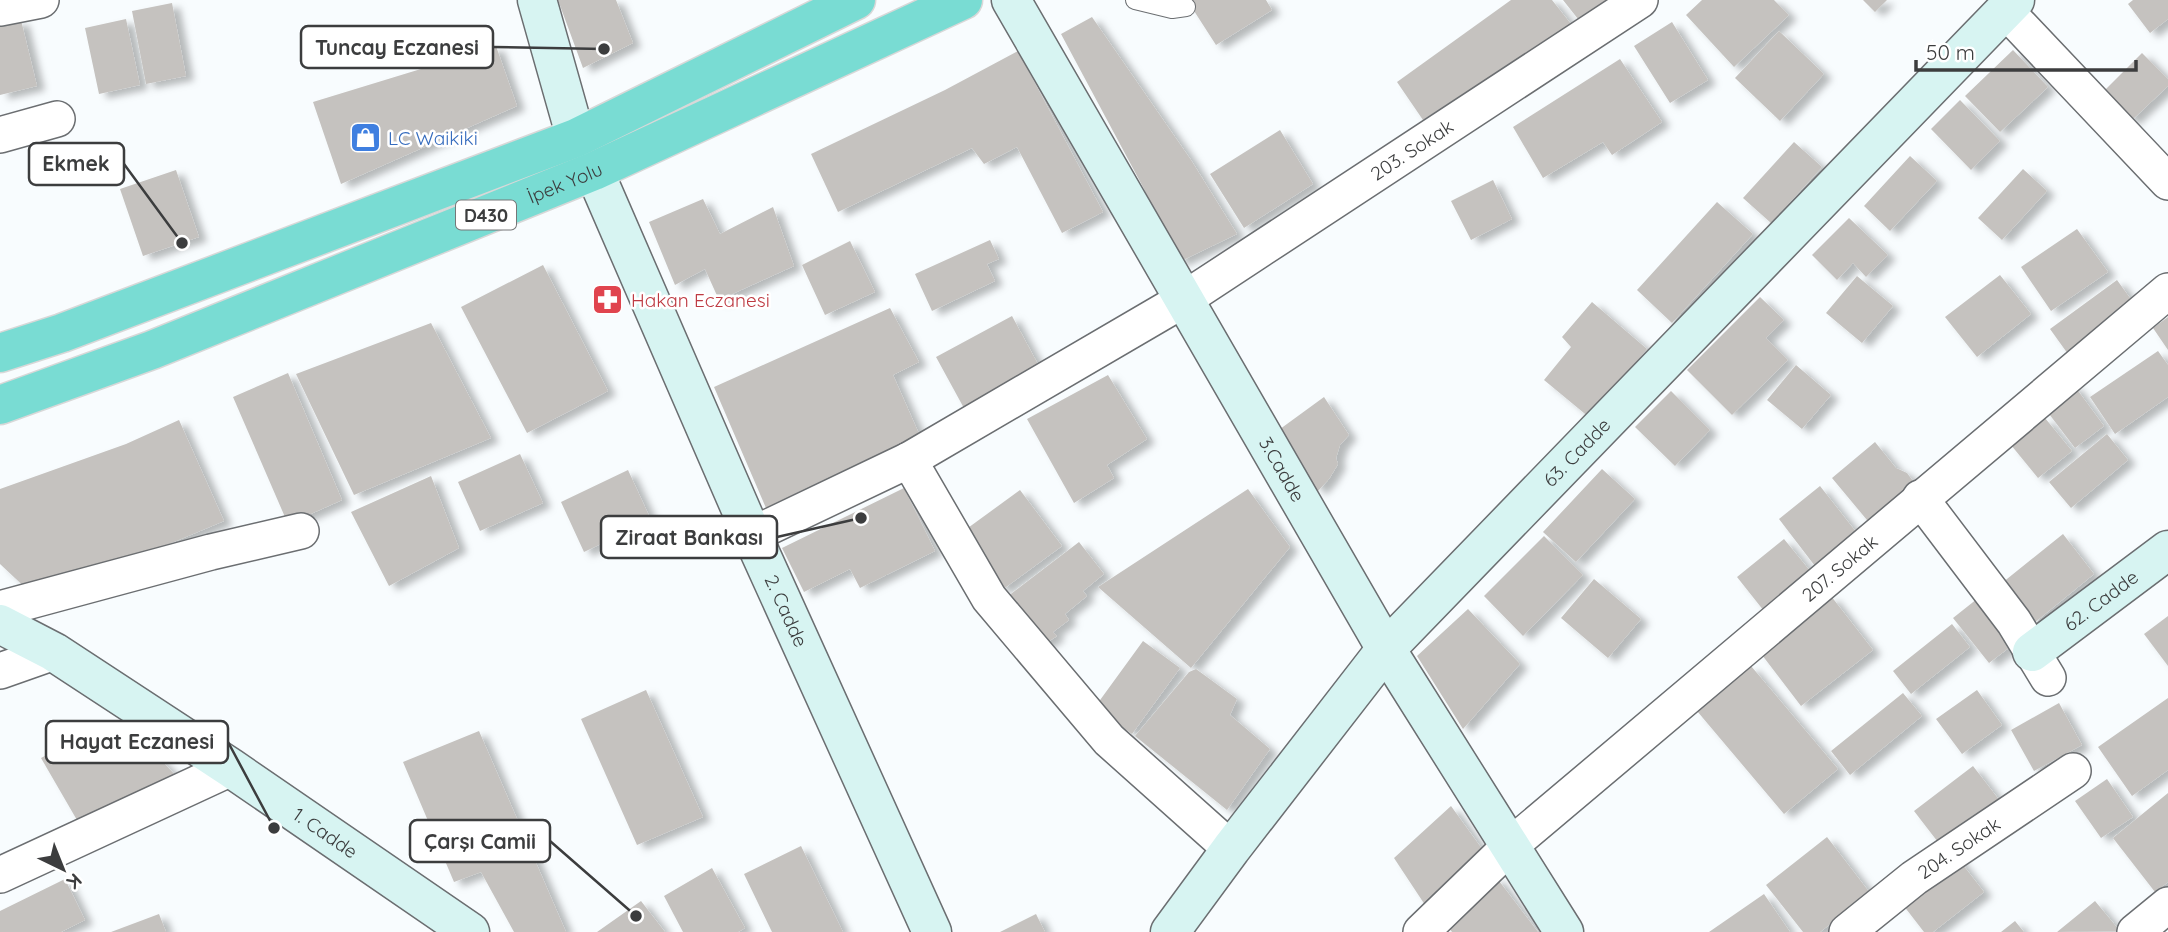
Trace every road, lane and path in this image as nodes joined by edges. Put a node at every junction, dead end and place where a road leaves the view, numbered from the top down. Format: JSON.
{"nodes":[{"id":1,"x":41,"y":0,"type":"edge"},
{"id":2,"x":537,"y":0,"type":"edge"},
{"id":3,"x":856,"y":0,"type":"edge"},
{"id":4,"x":963,"y":0,"type":"edge"},
{"id":5,"x":1011,"y":0,"type":"edge"},
{"id":6,"x":1135,"y":0,"type":"edge"},
{"id":7,"x":1640,"y":0,"type":"edge"},
{"id":8,"x":2010,"y":5,"type":"edge"},
{"id":9,"x":1186,"y":7,"type":"dead end"},
{"id":10,"x":0,"y":8,"type":"edge"},
{"id":11,"x":57,"y":119,"type":"dead end"},
{"id":12,"x":0,"y":135,"type":"edge"},
{"id":13,"x":576,"y":138,"type":"junction"},
{"id":14,"x":594,"y":171,"type":"junction"},
{"id":15,"x":2168,"y":182,"type":"edge"},
{"id":16,"x":2168,"y":291,"type":"edge"},
{"id":17,"x":1184,"y":300,"type":"junction"},
{"id":18,"x":0,"y":353,"type":"edge"},
{"id":19,"x":0,"y":405,"type":"edge"},
{"id":20,"x":909,"y":460,"type":"junction"},
{"id":21,"x":1920,"y":498,"type":"junction"},
{"id":22,"x":301,"y":531,"type":"dead end"},
{"id":23,"x":752,"y":536,"type":"junction"},
{"id":24,"x":2168,"y":550,"type":"edge"},
{"id":25,"x":0,"y":609,"type":"edge"},
{"id":26,"x":0,"y":624,"type":"edge"},
{"id":27,"x":1386,"y":649,"type":"junction"},
{"id":28,"x":54,"y":652,"type":"junction"},
{"id":29,"x":2040,"y":665,"type":"joint"},
{"id":30,"x":0,"y":671,"type":"edge"},
{"id":31,"x":231,"y":768,"type":"junction"},
{"id":32,"x":2073,"y":771,"type":"dead end"},
{"id":33,"x":1510,"y":846,"type":"junction"},
{"id":34,"x":1231,"y":849,"type":"junction"},
{"id":35,"x":0,"y":875,"type":"edge"},
{"id":36,"x":2168,"y":905,"type":"edge"},
{"id":37,"x":470,"y":932,"type":"edge"},
{"id":38,"x":932,"y":932,"type":"edge"},
{"id":39,"x":1170,"y":932,"type":"edge"},
{"id":40,"x":1420,"y":932,"type":"edge"},
{"id":41,"x":1564,"y":932,"type":"edge"},
{"id":42,"x":1847,"y":932,"type":"edge"},
{"id":43,"x":2135,"y":932,"type":"edge"}],
"edges":[{"from":1,"to":10,"type":"street"},
{"from":2,"to":13,"type":"street"},
{"from":3,"to":13,"type":"highway","number":"D430"},
{"from":4,"to":14,"type":"highway","name":"İpek Yolu","number":"D430"},
{"from":5,"to":17,"type":"street","name":"3.Cadde"},
{"from":6,"to":9,"type":"lane"},
{"from":7,"to":17,"type":"street","name":"203. Sokak"},
{"from":8,"to":15,"type":"street"},
{"from":8,"to":27,"type":"street","name":"63. Cadde"},
{"from":11,"to":12,"type":"street"},
{"from":13,"to":18,"type":"highway","number":"D430"},
{"from":14,"to":19,"type":"highway","name":"İpek Yolu","number":"D430"},
{"from":14,"to":23,"type":"street","name":"2. Cadde"},
{"from":16,"to":21,"type":"street","name":"207. Sokak"},
{"from":17,"to":20,"type":"street","name":"203. Sokak"},
{"from":17,"to":27,"type":"street","name":"3.Cadde"},
{"from":20,"to":23,"type":"street","name":"203. Sokak"},
{"from":20,"to":34,"type":"street"},
{"from":21,"to":29,"type":"street"},
{"from":21,"to":33,"type":"street","name":"207. Sokak"},
{"from":22,"to":25,"type":"street"},
{"from":23,"to":38,"type":"street","name":"2. Cadde"},
{"from":24,"to":29,"type":"street","name":"62. Cadde"},
{"from":26,"to":28,"type":"street","name":"1. Cadde"},
{"from":27,"to":33,"type":"street","name":"3.Cadde"},
{"from":27,"to":34,"type":"street","name":"63. Cadde"},
{"from":28,"to":30,"type":"street"},
{"from":28,"to":31,"type":"street","name":"1. Cadde"},
{"from":31,"to":35,"type":"street"},
{"from":31,"to":37,"type":"street","name":"1. Cadde"},
{"from":32,"to":42,"type":"street","name":"204. Sokak"},
{"from":33,"to":40,"type":"street","name":"207. Sokak"},
{"from":33,"to":41,"type":"street","name":"3.Cadde"},
{"from":34,"to":39,"type":"street","name":"63. Cadde"},
{"from":36,"to":43,"type":"street"}]}
